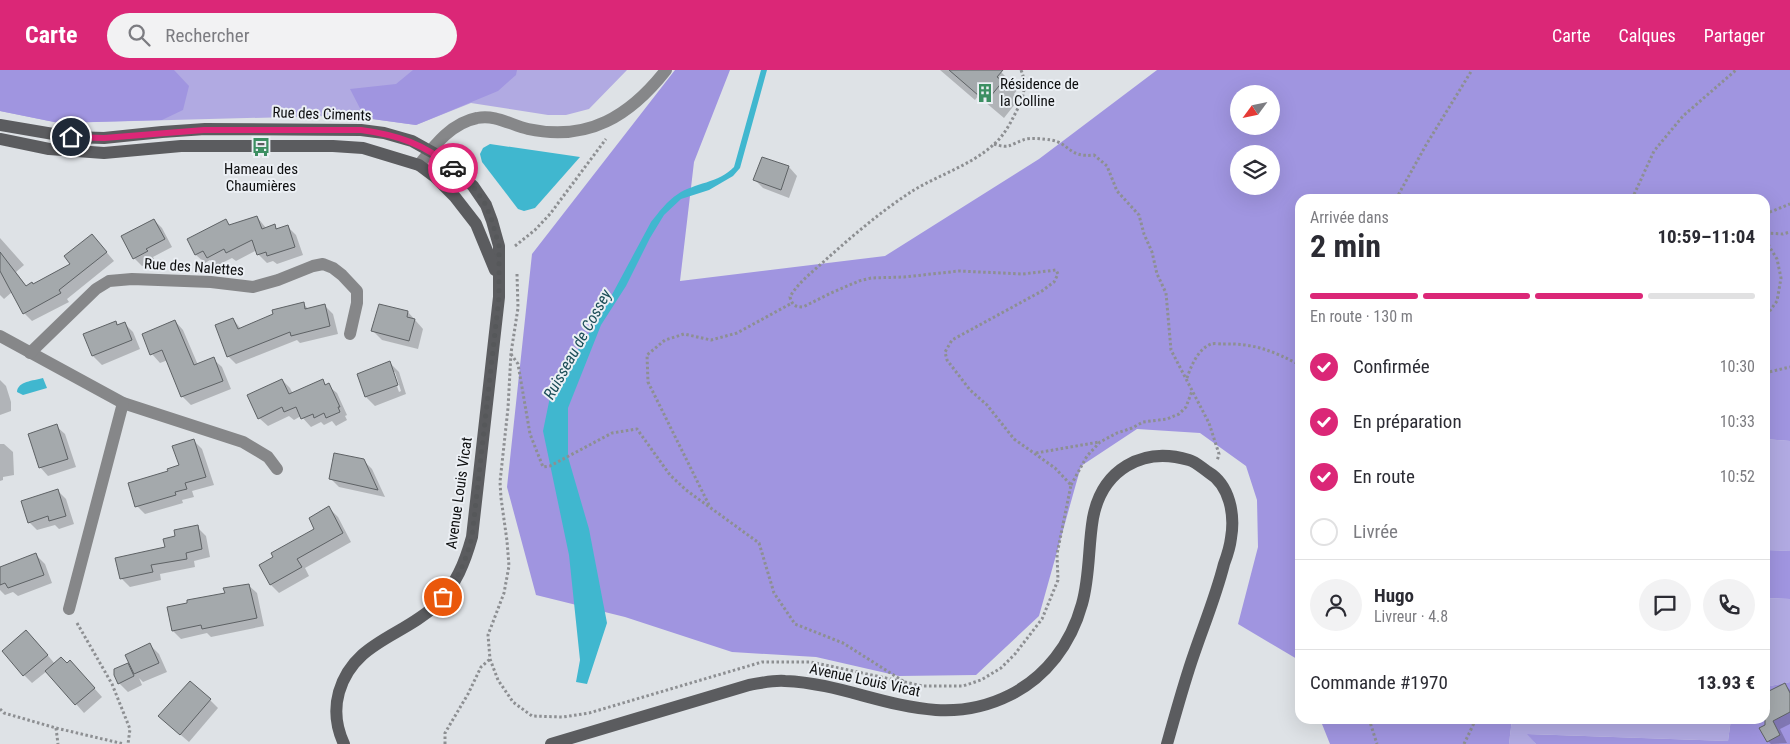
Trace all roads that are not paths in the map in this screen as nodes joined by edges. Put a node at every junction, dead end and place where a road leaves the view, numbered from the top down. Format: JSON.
{"nodes":[{"id":1,"x":666,"y":70,"type":"edge"},
{"id":2,"x":0,"y":125,"type":"edge"},
{"id":3,"x":0,"y":140,"type":"edge"},
{"id":4,"x":430,"y":151,"type":"junction"},
{"id":5,"x":419,"y":165,"type":"junction"},
{"id":6,"x":499,"y":280,"type":"junction"},
{"id":7,"x":350,"y":334,"type":"dead end"},
{"id":8,"x":0,"y":336,"type":"edge"},
{"id":9,"x":30,"y":353,"type":"junction"},
{"id":10,"x":123,"y":404,"type":"junction"},
{"id":11,"x":277,"y":469,"type":"dead end"},
{"id":12,"x":69,"y":609,"type":"road end"},
{"id":13,"x":344,"y":744,"type":"edge"},
{"id":14,"x":551,"y":744,"type":"edge"},
{"id":15,"x":1167,"y":744,"type":"edge"}],
"edges":[{"from":1,"to":4,"type":"street"},
{"from":2,"to":4,"type":"main road","name":"Rue des Ciments"},
{"from":3,"to":5,"type":"main road"},
{"from":4,"to":5,"type":"street"},
{"from":4,"to":6,"type":"main road","name":"Rue des Ciments"},
{"from":5,"to":6,"type":"main road"},
{"from":6,"to":13,"type":"main road","name":"Avenue Louis Vicat"},
{"from":7,"to":9,"type":"street","name":"Rue des Nalettes"},
{"from":8,"to":9,"type":"street"},
{"from":9,"to":10,"type":"street"},
{"from":10,"to":11,"type":"street"},
{"from":10,"to":12,"type":"street"},
{"from":14,"to":15,"type":"main road","name":"Avenue Louis Vicat"}]}
